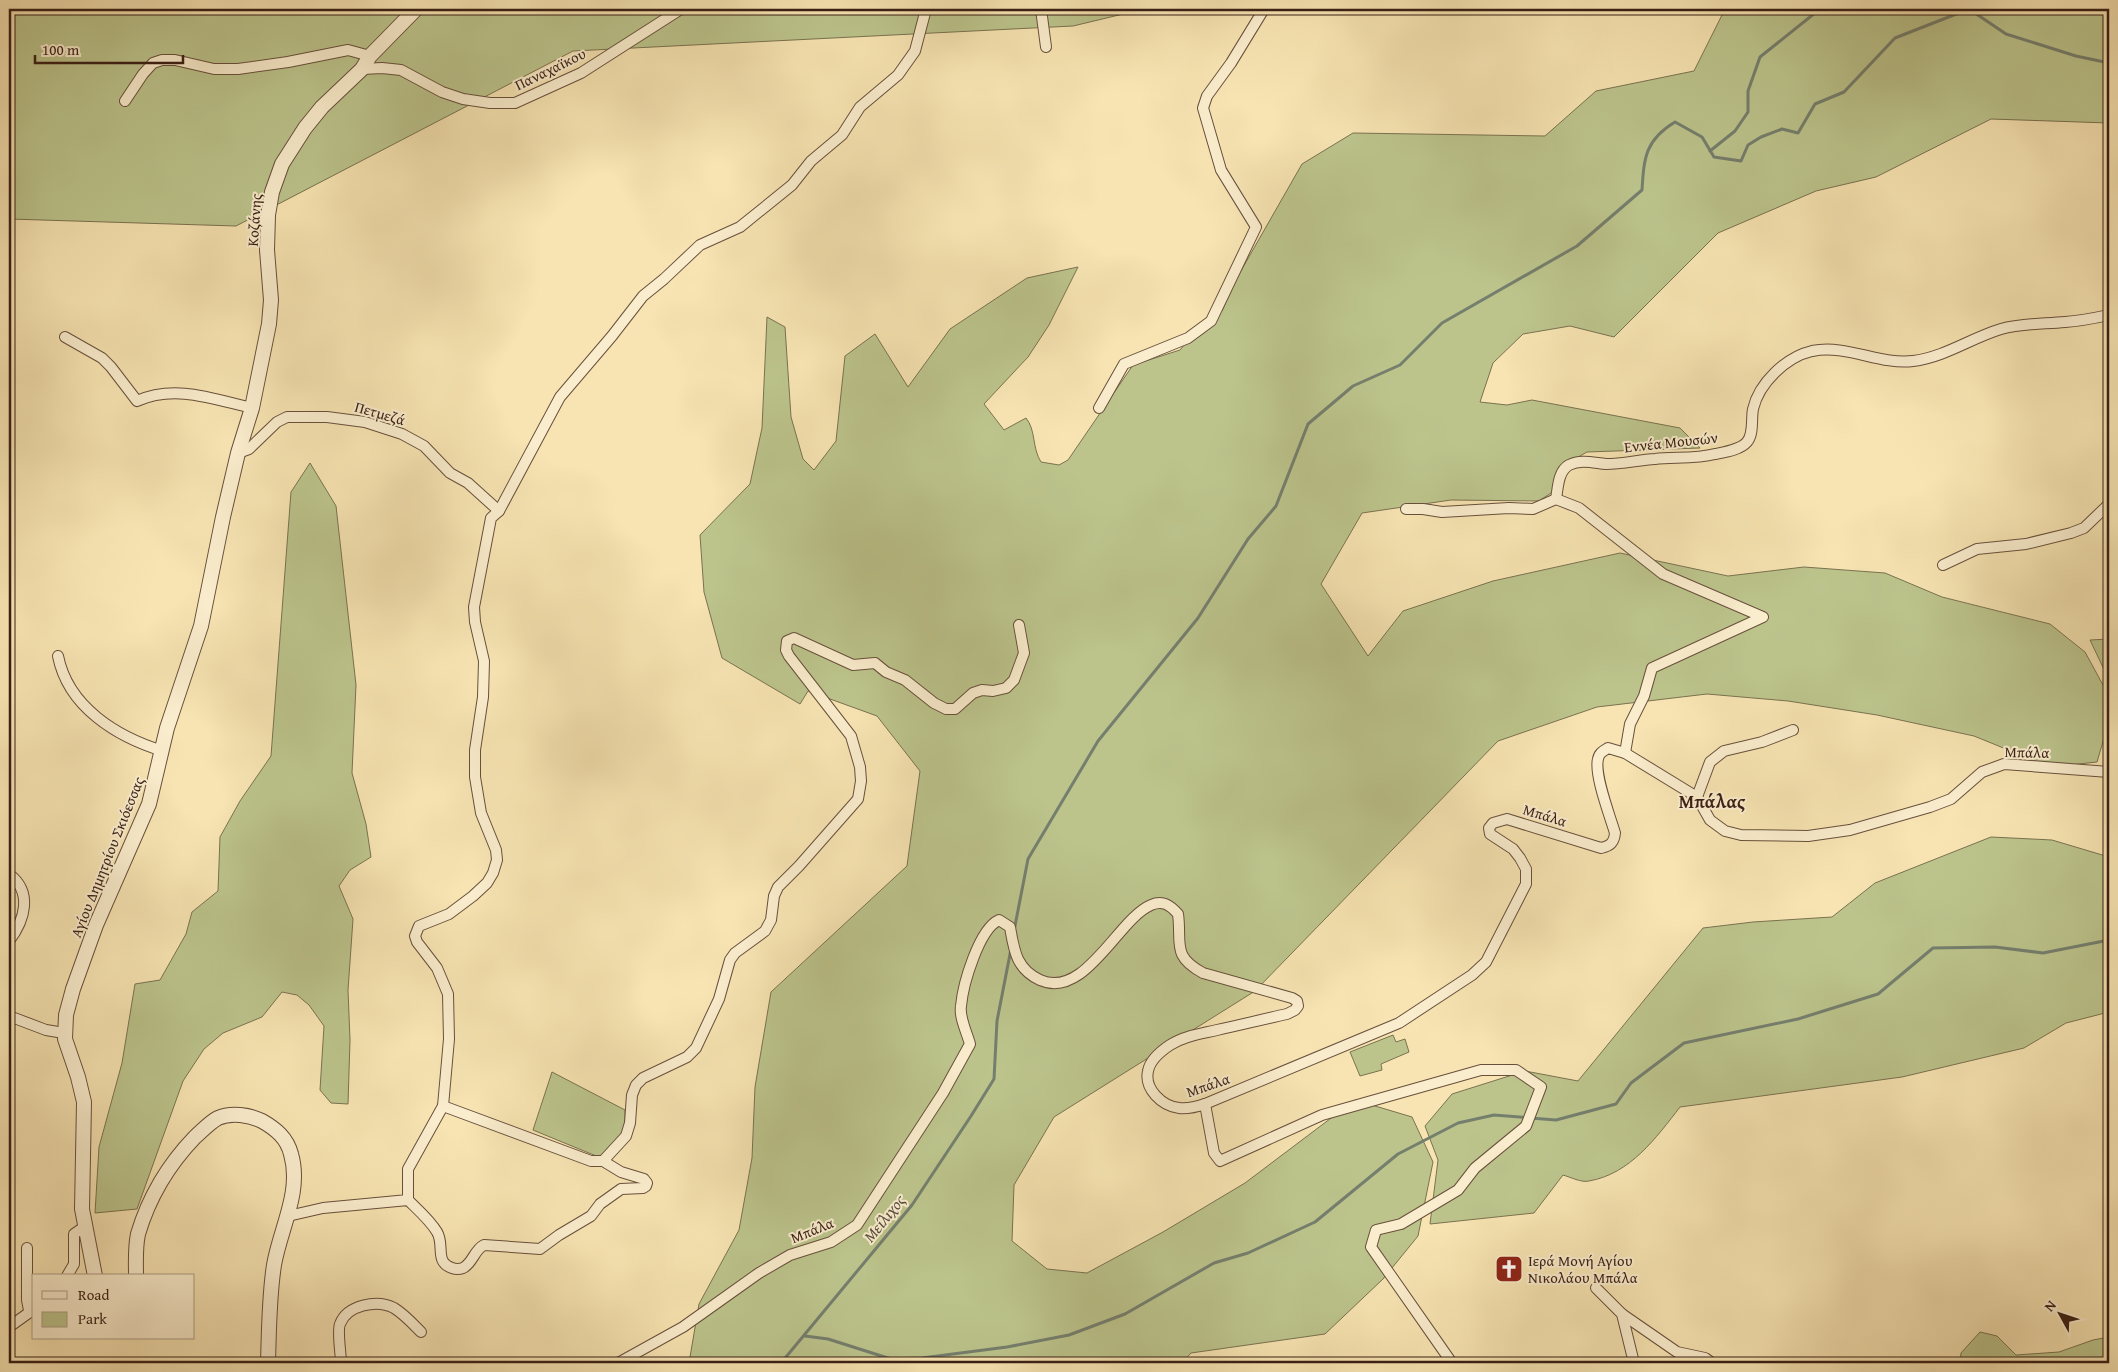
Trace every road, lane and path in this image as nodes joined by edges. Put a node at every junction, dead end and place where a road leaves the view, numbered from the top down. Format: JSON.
{"nodes":[{"id":1,"x":416,"y":9,"type":"edge"},
{"id":2,"x":681,"y":9,"type":"edge"},
{"id":3,"x":926,"y":9,"type":"edge"},
{"id":4,"x":1041,"y":9,"type":"edge"},
{"id":5,"x":1264,"y":9,"type":"edge"},
{"id":6,"x":1046,"y":47,"type":"dead end"},
{"id":7,"x":370,"y":56,"type":"junction"},
{"id":8,"x":362,"y":70,"type":"junction"},
{"id":9,"x":125,"y":101,"type":"dead end"},
{"id":10,"x":2109,"y":315,"type":"edge"},
{"id":11,"x":65,"y":337,"type":"dead end"},
{"id":12,"x":252,"y":408,"type":"junction"},
{"id":13,"x":1099,"y":408,"type":"dead end"},
{"id":14,"x":238,"y":453,"type":"junction"},
{"id":15,"x":1556,"y":499,"type":"junction"},
{"id":16,"x":2109,"y":504,"type":"edge"},
{"id":17,"x":1406,"y":509,"type":"dead end"},
{"id":18,"x":498,"y":512,"type":"junction"},
{"id":19,"x":1944,"y":565,"type":"dead end"},
{"id":20,"x":1019,"y":625,"type":"dead end"},
{"id":21,"x":58,"y":656,"type":"dead end"},
{"id":22,"x":1793,"y":730,"type":"dead end"},
{"id":23,"x":163,"y":751,"type":"junction"},
{"id":24,"x":1625,"y":753,"type":"junction"},
{"id":25,"x":2109,"y":772,"type":"edge"},
{"id":26,"x":1696,"y":797,"type":"junction"},
{"id":27,"x":9,"y":874,"type":"edge"},
{"id":28,"x":9,"y":941,"type":"edge"},
{"id":29,"x":9,"y":1016,"type":"edge"},
{"id":30,"x":64,"y":1033,"type":"junction"},
{"id":31,"x":1205,"y":1104,"type":"junction"},
{"id":32,"x":443,"y":1106,"type":"junction"},
{"id":33,"x":603,"y":1161,"type":"junction"},
{"id":34,"x":408,"y":1200,"type":"junction"},
{"id":35,"x":288,"y":1216,"type":"junction"},
{"id":36,"x":84,"y":1227,"type":"junction"},
{"id":37,"x":27,"y":1248,"type":"dead end"},
{"id":38,"x":68,"y":1274,"type":"edge"},
{"id":39,"x":95,"y":1274,"type":"edge"},
{"id":40,"x":136,"y":1274,"type":"edge"},
{"id":41,"x":1596,"y":1288,"type":"dead end"},
{"id":42,"x":32,"y":1312,"type":"edge"},
{"id":43,"x":1622,"y":1314,"type":"junction"},
{"id":44,"x":9,"y":1327,"type":"edge"},
{"id":45,"x":421,"y":1332,"type":"dead end"},
{"id":46,"x":268,"y":1363,"type":"edge"},
{"id":47,"x":341,"y":1363,"type":"edge"},
{"id":48,"x":618,"y":1363,"type":"edge"},
{"id":49,"x":1452,"y":1363,"type":"edge"},
{"id":50,"x":1634,"y":1363,"type":"edge"},
{"id":51,"x":1712,"y":1363,"type":"edge"}],
"edges":[{"from":1,"to":7,"type":"street","name":"Κοζάνης"},
{"from":2,"to":8,"type":"street","name":"Παναχαϊκου"},
{"from":3,"to":18,"type":"street"},
{"from":4,"to":6,"type":"street"},
{"from":5,"to":13,"type":"street"},
{"from":7,"to":8,"type":"street","name":"Κοζάνης"},
{"from":7,"to":9,"type":"street"},
{"from":8,"to":12,"type":"street","name":"Κοζάνης"},
{"from":10,"to":15,"type":"street","name":"Εννέα Μουσών"},
{"from":11,"to":12,"type":"street"},
{"from":12,"to":14,"type":"street","name":"Κοζάνης"},
{"from":14,"to":18,"type":"street","name":"Πετμεζά"},
{"from":14,"to":23,"type":"street","name":"Αγίου Δημητρίου Σκιόεσσας"},
{"from":15,"to":17,"type":"street"},
{"from":15,"to":24,"type":"street"},
{"from":16,"to":19,"type":"street"},
{"from":18,"to":32,"type":"street"},
{"from":20,"to":33,"type":"street"},
{"from":21,"to":23,"type":"street"},
{"from":22,"to":26,"type":"street"},
{"from":23,"to":30,"type":"street","name":"Αγίου Δημητρίου Σκιόεσσας"},
{"from":24,"to":26,"type":"street","name":"Μπάλα"},
{"from":24,"to":31,"type":"street","name":"Μπάλα"},
{"from":25,"to":26,"type":"street","name":"Μπάλα"},
{"from":27,"to":28,"type":"street"},
{"from":29,"to":30,"type":"street"},
{"from":30,"to":36,"type":"street","name":"Αγίου Δημητρίου Σκιόεσσας"},
{"from":31,"to":48,"type":"street","name":"Μπάλα"},
{"from":31,"to":49,"type":"street"},
{"from":32,"to":33,"type":"street"},
{"from":32,"to":34,"type":"street"},
{"from":33,"to":34,"type":"street"},
{"from":34,"to":35,"type":"street"},
{"from":35,"to":40,"type":"street"},
{"from":35,"to":46,"type":"street"},
{"from":36,"to":38,"type":"street"},
{"from":36,"to":39,"type":"street","name":"Αγίου Δημητρίου Σκιόεσσας"},
{"from":37,"to":42,"type":"street"},
{"from":41,"to":43,"type":"street"},
{"from":42,"to":44,"type":"street"},
{"from":43,"to":50,"type":"street"},
{"from":43,"to":51,"type":"street"},
{"from":45,"to":47,"type":"street"}]}
